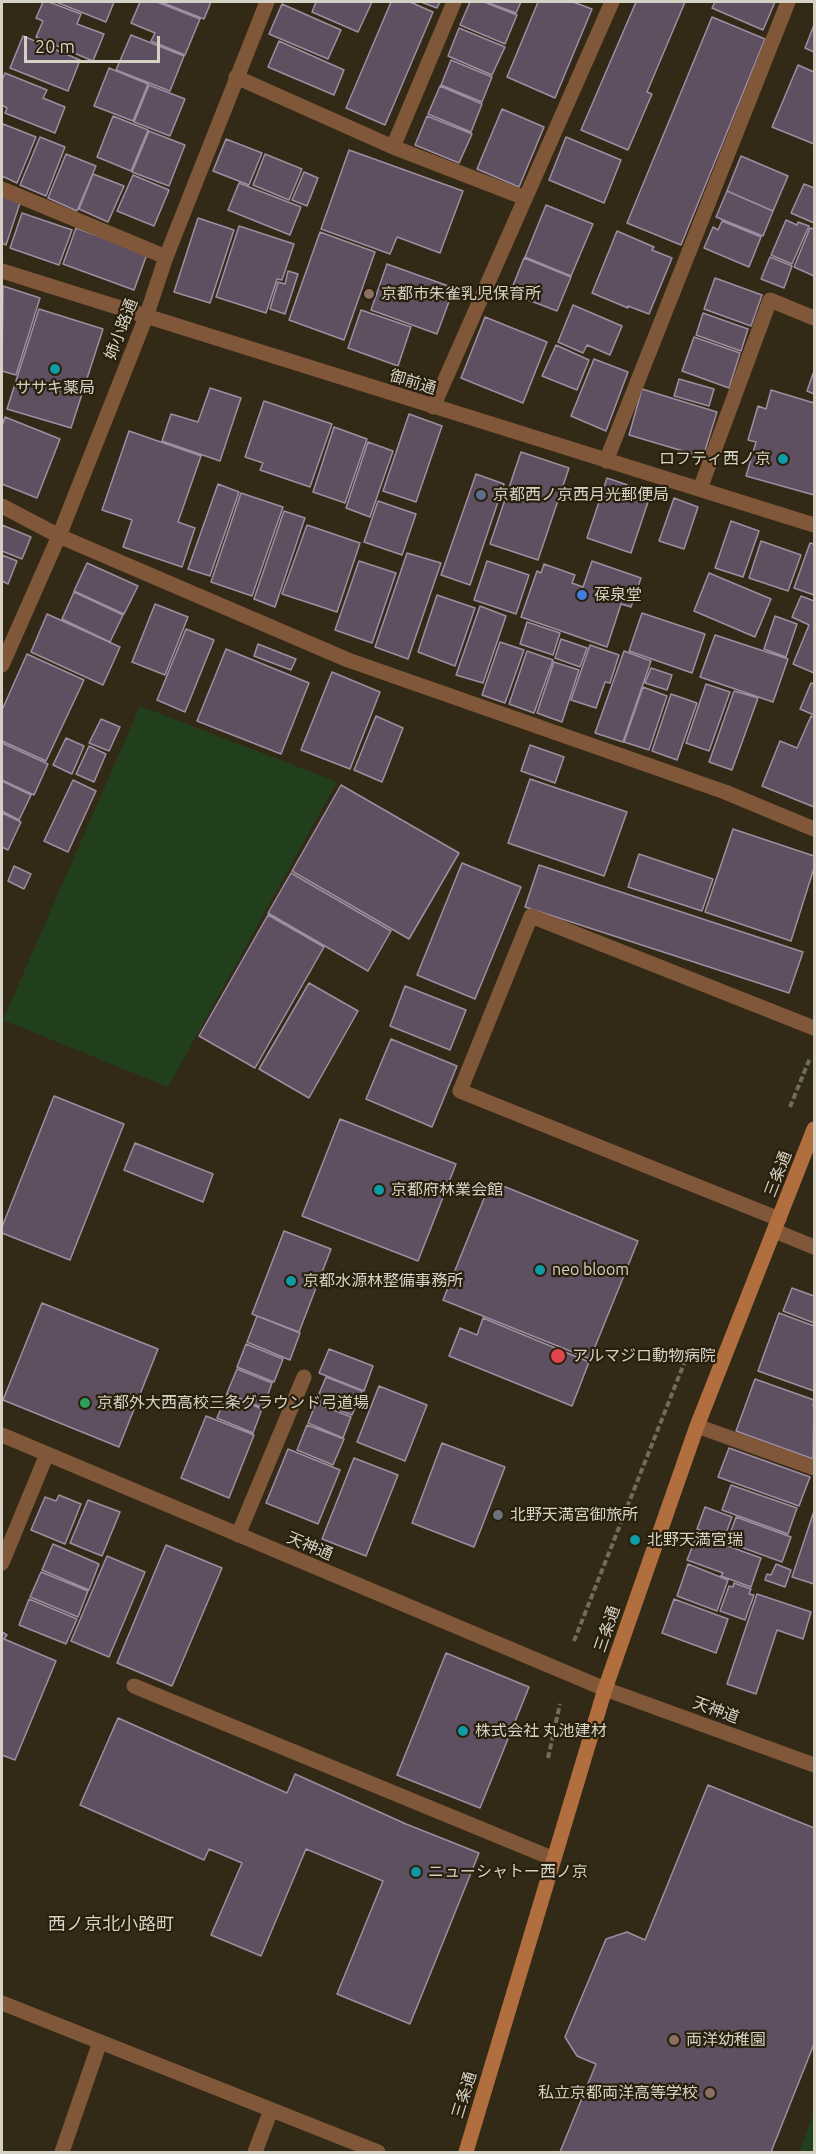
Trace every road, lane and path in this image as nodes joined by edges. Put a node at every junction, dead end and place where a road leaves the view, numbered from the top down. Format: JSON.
{"nodes":[{"id":1,"x":267,"y":2,"type":"edge"},
{"id":2,"x":454,"y":2,"type":"edge"},
{"id":3,"x":612,"y":2,"type":"edge"},
{"id":4,"x":788,"y":2,"type":"edge"},
{"id":5,"x":236,"y":77,"type":"junction"},
{"id":6,"x":393,"y":147,"type":"junction"},
{"id":7,"x":2,"y":189,"type":"edge"},
{"id":8,"x":525,"y":198,"type":"junction"},
{"id":9,"x":166,"y":257,"type":"junction"},
{"id":10,"x":2,"y":271,"type":"edge"},
{"id":11,"x":146,"y":317,"type":"junction"},
{"id":12,"x":814,"y":318,"type":"edge"},
{"id":13,"x":434,"y":407,"type":"junction"},
{"id":14,"x":606,"y":461,"type":"junction"},
{"id":15,"x":700,"y":489,"type":"junction"},
{"id":16,"x":2,"y":506,"type":"edge"},
{"id":17,"x":814,"y":525,"type":"edge"},
{"id":18,"x":60,"y":536,"type":"junction"},
{"id":19,"x":2,"y":665,"type":"edge"},
{"id":20,"x":814,"y":829,"type":"edge"},
{"id":21,"x":814,"y":1028,"type":"edge"},
{"id":22,"x":814,"y":1129,"type":"edge"},
{"id":23,"x":777,"y":1225,"type":"junction"},
{"id":24,"x":814,"y":1247,"type":"edge"},
{"id":25,"x":304,"y":1377,"type":"dead end"},
{"id":26,"x":697,"y":1426,"type":"junction"},
{"id":27,"x":2,"y":1435,"type":"edge"},
{"id":28,"x":47,"y":1454,"type":"junction"},
{"id":29,"x":814,"y":1468,"type":"edge"},
{"id":30,"x":238,"y":1535,"type":"junction"},
{"id":31,"x":2,"y":1563,"type":"edge"},
{"id":32,"x":134,"y":1686,"type":"dead end"},
{"id":33,"x":605,"y":1689,"type":"junction"},
{"id":34,"x":814,"y":1765,"type":"edge"},
{"id":35,"x":554,"y":1859,"type":"junction"},
{"id":36,"x":2,"y":2003,"type":"edge"},
{"id":37,"x":100,"y":2042,"type":"junction"},
{"id":38,"x":271,"y":2110,"type":"junction"},
{"id":39,"x":62,"y":2152,"type":"edge"},
{"id":40,"x":255,"y":2152,"type":"edge"},
{"id":41,"x":378,"y":2152,"type":"edge"},
{"id":42,"x":466,"y":2152,"type":"edge"}],
"edges":[{"from":1,"to":5,"type":"street","name":"姉小路通"},
{"from":2,"to":6,"type":"street"},
{"from":3,"to":8,"type":"street"},
{"from":4,"to":14,"type":"street"},
{"from":5,"to":6,"type":"street"},
{"from":5,"to":9,"type":"street","name":"姉小路通"},
{"from":6,"to":8,"type":"street"},
{"from":7,"to":9,"type":"street"},
{"from":8,"to":13,"type":"street"},
{"from":9,"to":11,"type":"street","name":"姉小路通"},
{"from":10,"to":11,"type":"street","name":"御前通"},
{"from":11,"to":13,"type":"street","name":"御前通"},
{"from":11,"to":18,"type":"street","name":"姉小路通"},
{"from":12,"to":15,"type":"street"},
{"from":13,"to":14,"type":"street","name":"御前通"},
{"from":14,"to":15,"type":"street","name":"御前通"},
{"from":15,"to":17,"type":"street","name":"御前通"},
{"from":16,"to":18,"type":"street"},
{"from":18,"to":19,"type":"street","name":"姉小路通"},
{"from":18,"to":20,"type":"street"},
{"from":21,"to":23,"type":"street"},
{"from":22,"to":23,"type":"main road","name":"三条通"},
{"from":23,"to":24,"type":"street"},
{"from":23,"to":26,"type":"main road","name":"三条通"},
{"from":25,"to":30,"type":"street"},
{"from":26,"to":29,"type":"street"},
{"from":26,"to":33,"type":"main road","name":"三条通"},
{"from":27,"to":28,"type":"street","name":"天神通"},
{"from":28,"to":30,"type":"street","name":"天神通"},
{"from":28,"to":31,"type":"street"},
{"from":30,"to":33,"type":"street","name":"天神通"},
{"from":32,"to":35,"type":"street"},
{"from":33,"to":34,"type":"street","name":"天神道"},
{"from":33,"to":35,"type":"main road","name":"三条通"},
{"from":35,"to":42,"type":"main road","name":"三条通"},
{"from":36,"to":37,"type":"street"},
{"from":37,"to":38,"type":"street"},
{"from":37,"to":39,"type":"street"},
{"from":38,"to":40,"type":"street"},
{"from":38,"to":41,"type":"street"}]}
